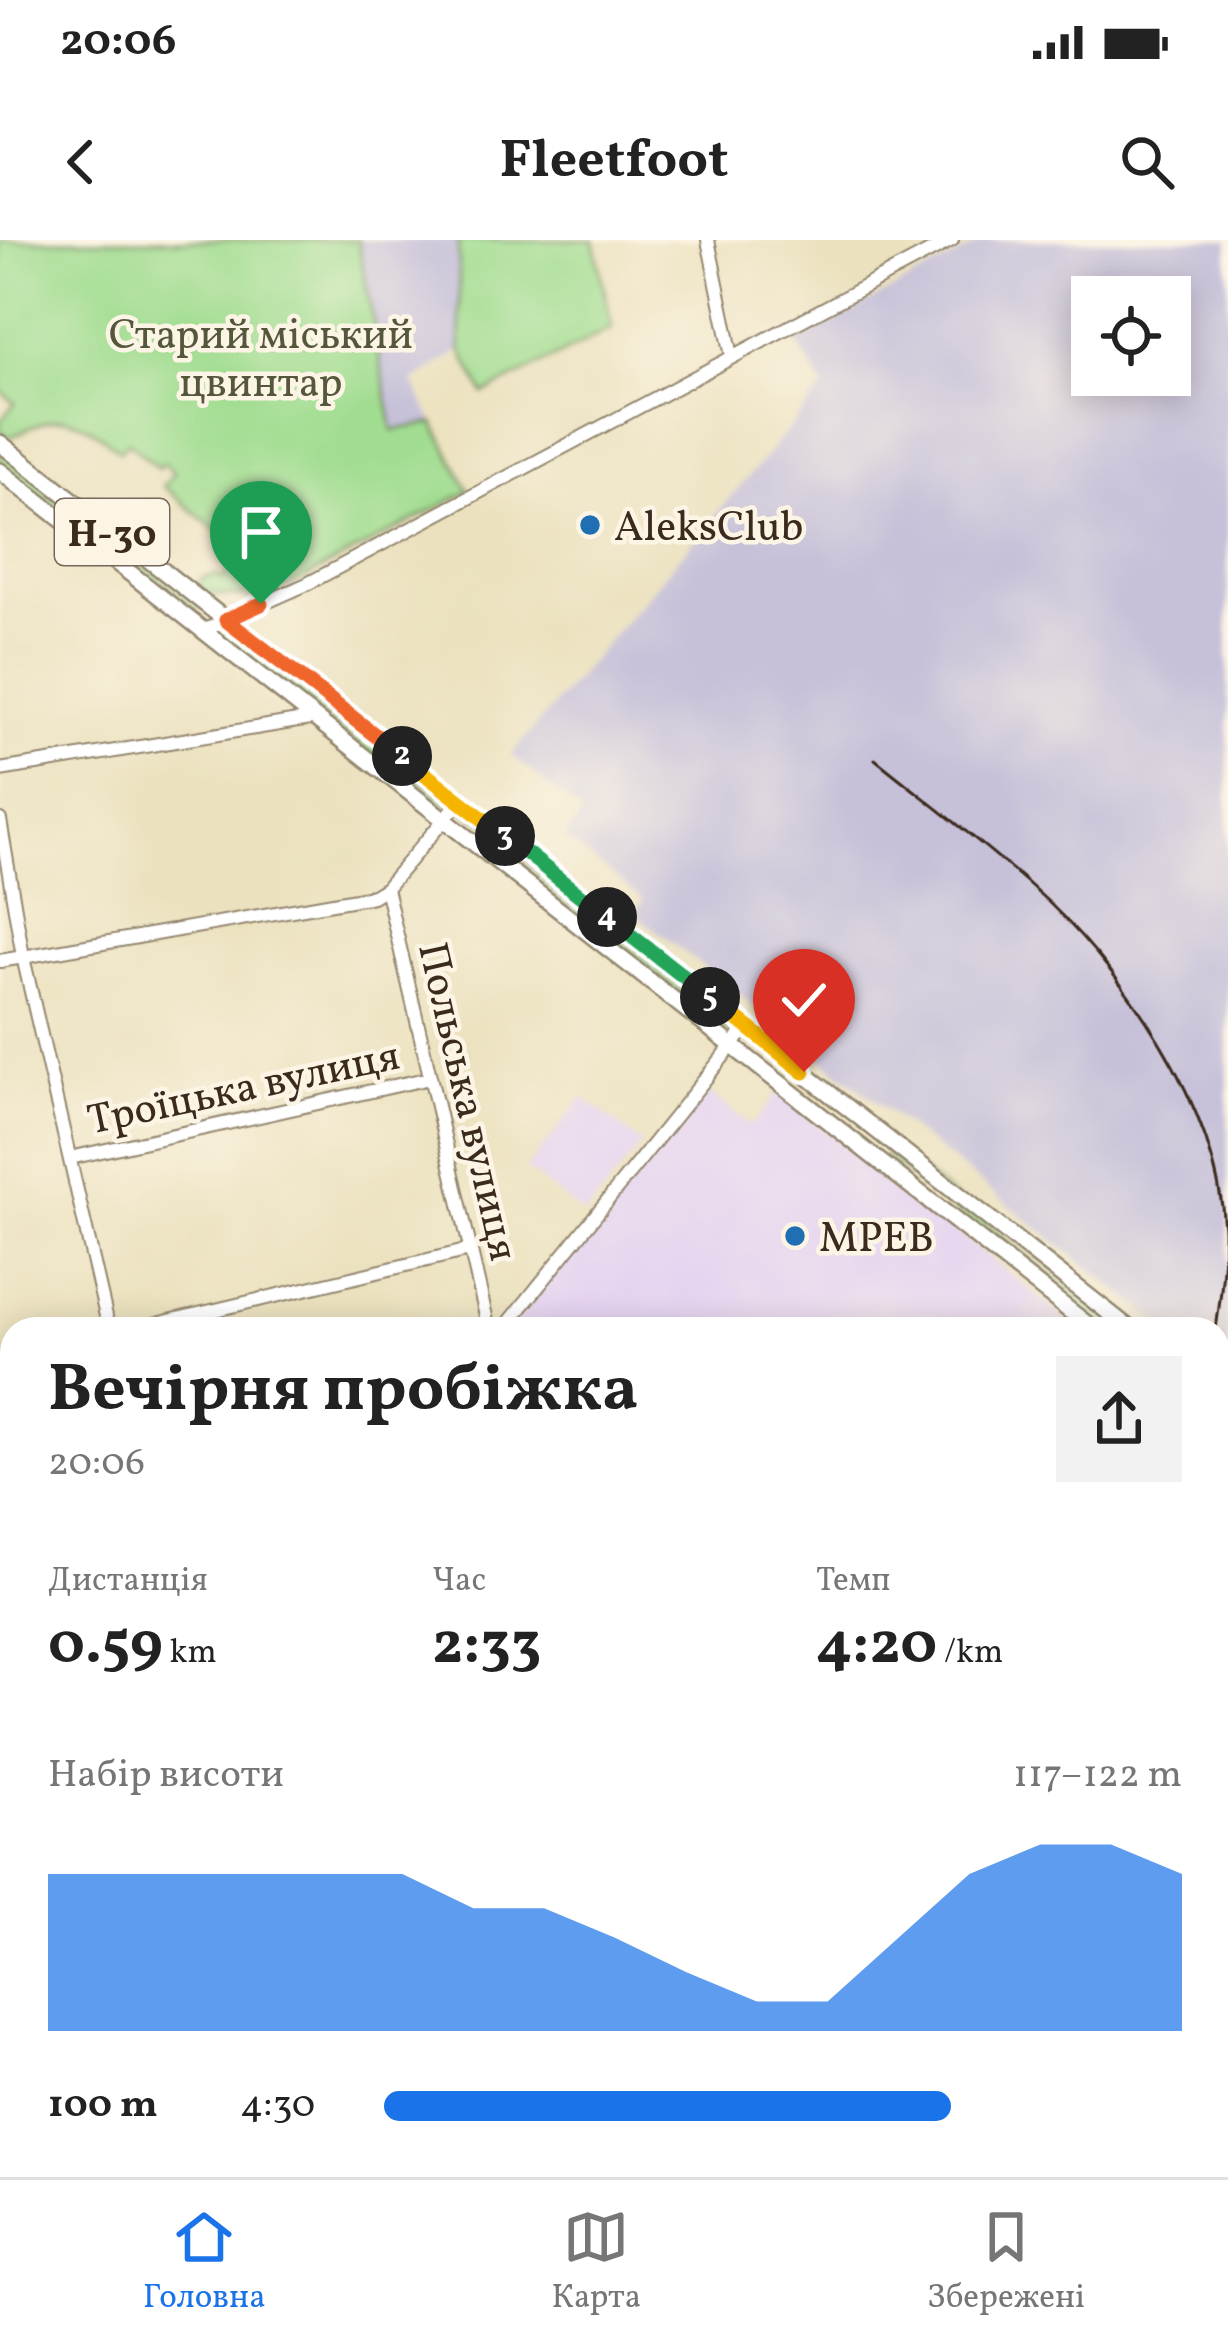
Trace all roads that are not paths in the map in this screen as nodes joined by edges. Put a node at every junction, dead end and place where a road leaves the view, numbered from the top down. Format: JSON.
{"nodes":[{"id":1,"x":708,"y":240,"type":"edge"},
{"id":2,"x":952,"y":240,"type":"edge"},
{"id":3,"x":732,"y":356,"type":"junction"},
{"id":4,"x":0,"y":442,"type":"edge"},
{"id":5,"x":0,"y":471,"type":"edge"},
{"id":6,"x":226,"y":620,"type":"junction"},
{"id":7,"x":202,"y":631,"type":"junction"},
{"id":8,"x":316,"y":718,"type":"junction"},
{"id":9,"x":0,"y":770,"type":"edge"},
{"id":10,"x":460,"y":801,"type":"junction"},
{"id":11,"x":0,"y":820,"type":"edge"},
{"id":12,"x":444,"y":820,"type":"junction"},
{"id":13,"x":386,"y":888,"type":"junction"},
{"id":14,"x":23,"y":957,"type":"junction"},
{"id":15,"x":0,"y":961,"type":"edge"},
{"id":16,"x":747,"y":1027,"type":"junction"},
{"id":17,"x":732,"y":1045,"type":"junction"},
{"id":18,"x":430,"y":1078,"type":"junction"},
{"id":19,"x":70,"y":1158,"type":"junction"},
{"id":20,"x":470,"y":1250,"type":"junction"},
{"id":21,"x":106,"y":1317,"type":"edge"},
{"id":22,"x":186,"y":1317,"type":"edge"},
{"id":23,"x":486,"y":1317,"type":"edge"},
{"id":24,"x":514,"y":1317,"type":"edge"},
{"id":25,"x":1079,"y":1317,"type":"edge"},
{"id":26,"x":1115,"y":1317,"type":"edge"}],
"edges":[{"from":1,"to":3,"type":"street"},
{"from":2,"to":3,"type":"street"},
{"from":3,"to":6,"type":"street"},
{"from":4,"to":6,"type":"main road","number":"Н-30"},
{"from":5,"to":7,"type":"main road","number":"Н-30"},
{"from":6,"to":7,"type":"street"},
{"from":6,"to":10,"type":"main road","number":"Н-30"},
{"from":7,"to":8,"type":"main road","number":"Н-30"},
{"from":8,"to":9,"type":"street"},
{"from":8,"to":12,"type":"main road","number":"Н-30"},
{"from":10,"to":12,"type":"street"},
{"from":10,"to":16,"type":"main road","number":"Н-30"},
{"from":11,"to":14,"type":"street"},
{"from":12,"to":13,"type":"street"},
{"from":12,"to":17,"type":"main road","number":"Н-30"},
{"from":13,"to":14,"type":"street"},
{"from":13,"to":18,"type":"street","name":"Польська вулиця"},
{"from":14,"to":15,"type":"street"},
{"from":14,"to":19,"type":"street"},
{"from":16,"to":17,"type":"street"},
{"from":16,"to":26,"type":"main road","number":"Н-30"},
{"from":17,"to":24,"type":"street"},
{"from":17,"to":25,"type":"main road","number":"Н-30"},
{"from":18,"to":19,"type":"street","name":"Троїцька вулиця"},
{"from":18,"to":20,"type":"street","name":"Польська вулиця"},
{"from":19,"to":21,"type":"street"},
{"from":20,"to":22,"type":"street"},
{"from":20,"to":23,"type":"street","name":"Польська вулиця"}]}
